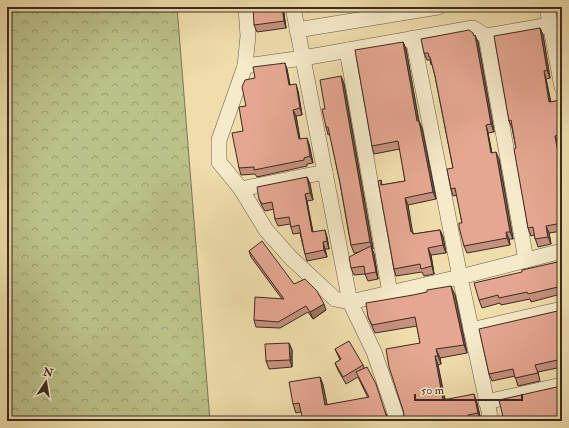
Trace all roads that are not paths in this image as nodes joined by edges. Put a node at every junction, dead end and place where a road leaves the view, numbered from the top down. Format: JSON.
{"nodes":[{"id":1,"x":246,"y":7,"type":"edge"},
{"id":2,"x":293,"y":7,"type":"edge"},
{"id":3,"x":438,"y":7,"type":"edge"},
{"id":4,"x":552,"y":13,"type":"edge"},
{"id":5,"x":297,"y":30,"type":"junction"},
{"id":6,"x":486,"y":36,"type":"junction"},
{"id":7,"x":413,"y":38,"type":"junction"},
{"id":8,"x":347,"y":50,"type":"junction"},
{"id":9,"x":303,"y":58,"type":"junction"},
{"id":10,"x":245,"y":66,"type":"junction"},
{"id":11,"x":562,"y":85,"type":"edge"},
{"id":12,"x":325,"y":172,"type":"junction"},
{"id":13,"x":241,"y":189,"type":"junction"},
{"id":14,"x":562,"y":251,"type":"edge"},
{"id":15,"x":526,"y":260,"type":"junction"},
{"id":16,"x":460,"y":277,"type":"junction"},
{"id":17,"x":390,"y":293,"type":"junction"},
{"id":18,"x":350,"y":302,"type":"junction"},
{"id":19,"x":562,"y":309,"type":"edge"},
{"id":20,"x":471,"y":330,"type":"junction"},
{"id":21,"x":562,"y":385,"type":"edge"},
{"id":22,"x":486,"y":402,"type":"junction"},
{"id":23,"x":398,"y":421,"type":"edge"},
{"id":24,"x":491,"y":421,"type":"edge"}],
"edges":[{"from":1,"to":10,"type":"street"},
{"from":2,"to":5,"type":"street"},
{"from":3,"to":5,"type":"street"},
{"from":4,"to":6,"type":"street"},
{"from":4,"to":11,"type":"street"},
{"from":5,"to":9,"type":"street"},
{"from":6,"to":7,"type":"street"},
{"from":6,"to":15,"type":"street"},
{"from":7,"to":8,"type":"street"},
{"from":7,"to":16,"type":"street"},
{"from":8,"to":9,"type":"street"},
{"from":8,"to":17,"type":"street"},
{"from":9,"to":10,"type":"street"},
{"from":9,"to":12,"type":"street"},
{"from":10,"to":13,"type":"street"},
{"from":12,"to":13,"type":"street"},
{"from":12,"to":18,"type":"street"},
{"from":13,"to":18,"type":"street"},
{"from":14,"to":15,"type":"street"},
{"from":15,"to":16,"type":"street"},
{"from":16,"to":17,"type":"street"},
{"from":16,"to":20,"type":"street"},
{"from":17,"to":18,"type":"street"},
{"from":18,"to":23,"type":"street"},
{"from":19,"to":20,"type":"street"},
{"from":20,"to":22,"type":"street"},
{"from":21,"to":22,"type":"street"},
{"from":22,"to":24,"type":"street"}]}
